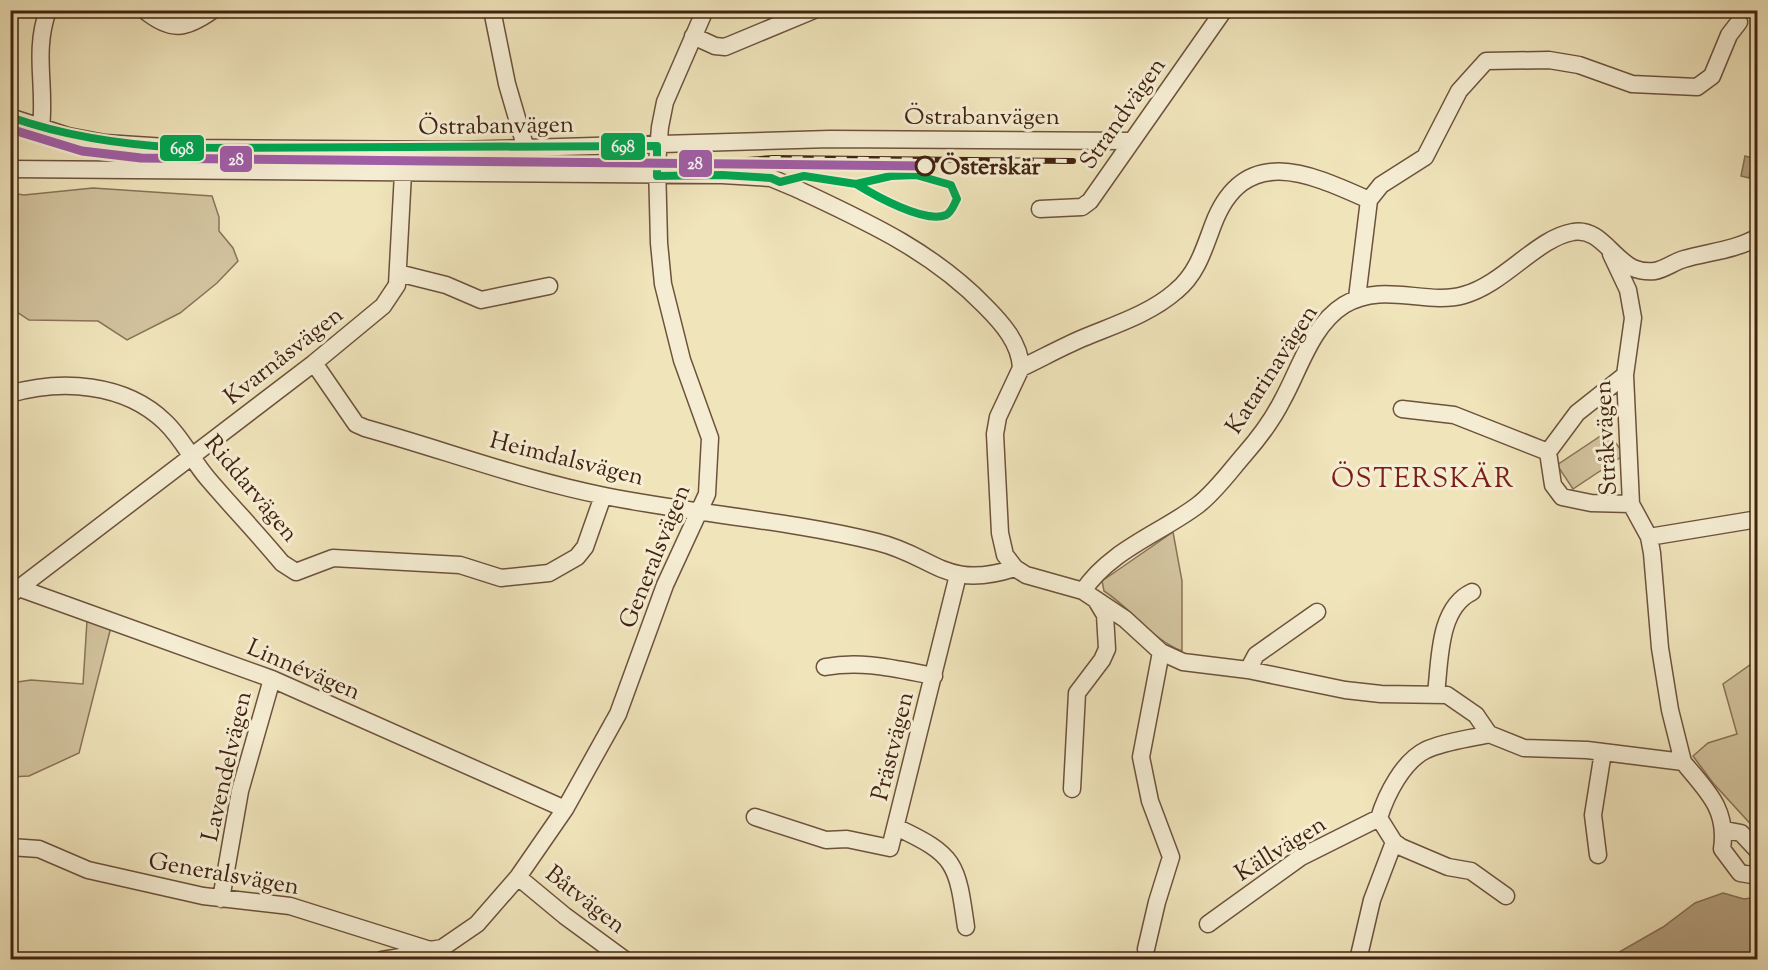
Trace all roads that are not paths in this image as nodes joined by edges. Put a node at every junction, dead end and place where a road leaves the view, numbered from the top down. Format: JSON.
{"nodes":[{"id":1,"x":48,"y":10,"type":"edge"},
{"id":2,"x":144,"y":10,"type":"edge"},
{"id":3,"x":213,"y":10,"type":"edge"},
{"id":4,"x":492,"y":10,"type":"edge"},
{"id":5,"x":705,"y":10,"type":"edge"},
{"id":6,"x":814,"y":10,"type":"edge"},
{"id":7,"x":1224,"y":10,"type":"edge"},
{"id":8,"x":1739,"y":22,"type":"dead end"},
{"id":9,"x":693,"y":36,"type":"junction"},
{"id":10,"x":10,"y":117,"type":"edge"},
{"id":11,"x":41,"y":128,"type":"junction"},
{"id":12,"x":1130,"y":141,"type":"junction"},
{"id":13,"x":657,"y":146,"type":"junction"},
{"id":14,"x":526,"y":150,"type":"junction"},
{"id":15,"x":10,"y":169,"type":"edge"},
{"id":16,"x":403,"y":173,"type":"junction"},
{"id":17,"x":657,"y":176,"type":"junction"},
{"id":18,"x":1369,"y":200,"type":"junction"},
{"id":19,"x":1040,"y":209,"type":"dead end"},
{"id":20,"x":1758,"y":237,"type":"edge"},
{"id":21,"x":1611,"y":254,"type":"junction"},
{"id":22,"x":1660,"y":270,"type":"junction"},
{"id":23,"x":398,"y":273,"type":"junction"},
{"id":24,"x":549,"y":286,"type":"dead end"},
{"id":25,"x":1357,"y":298,"type":"junction"},
{"id":26,"x":1630,"y":298,"type":"junction"},
{"id":27,"x":314,"y":363,"type":"junction"},
{"id":28,"x":1021,"y":368,"type":"junction"},
{"id":29,"x":1625,"y":375,"type":"junction"},
{"id":30,"x":10,"y":394,"type":"edge"},
{"id":31,"x":1402,"y":409,"type":"dead end"},
{"id":32,"x":1548,"y":452,"type":"junction"},
{"id":33,"x":191,"y":457,"type":"junction"},
{"id":34,"x":603,"y":496,"type":"junction"},
{"id":35,"x":1631,"y":504,"type":"junction"},
{"id":36,"x":700,"y":512,"type":"junction"},
{"id":37,"x":1758,"y":519,"type":"edge"},
{"id":38,"x":1649,"y":537,"type":"junction"},
{"id":39,"x":1015,"y":568,"type":"junction"},
{"id":40,"x":958,"y":575,"type":"junction"},
{"id":41,"x":15,"y":591,"type":"edge"},
{"id":42,"x":1472,"y":592,"type":"dead end"},
{"id":43,"x":1088,"y":594,"type":"junction"},
{"id":44,"x":1317,"y":612,"type":"dead end"},
{"id":45,"x":1161,"y":652,"type":"junction"},
{"id":46,"x":825,"y":667,"type":"dead end"},
{"id":47,"x":1248,"y":670,"type":"junction"},
{"id":48,"x":934,"y":676,"type":"junction"},
{"id":49,"x":272,"y":679,"type":"junction"},
{"id":50,"x":1436,"y":694,"type":"junction"},
{"id":51,"x":1489,"y":734,"type":"junction"},
{"id":52,"x":1603,"y":753,"type":"junction"},
{"id":53,"x":1683,"y":762,"type":"junction"},
{"id":54,"x":1072,"y":789,"type":"dead end"},
{"id":55,"x":565,"y":809,"type":"junction"},
{"id":56,"x":755,"y":817,"type":"dead end"},
{"id":57,"x":1379,"y":818,"type":"junction"},
{"id":58,"x":896,"y":826,"type":"junction"},
{"id":59,"x":1725,"y":830,"type":"junction"},
{"id":60,"x":1394,"y":842,"type":"junction"},
{"id":61,"x":10,"y":847,"type":"edge"},
{"id":62,"x":1758,"y":851,"type":"edge"},
{"id":63,"x":1598,"y":855,"type":"dead end"},
{"id":64,"x":1758,"y":876,"type":"edge"},
{"id":65,"x":518,"y":877,"type":"junction"},
{"id":66,"x":1506,"y":896,"type":"dead end"},
{"id":67,"x":221,"y":898,"type":"junction"},
{"id":68,"x":1209,"y":924,"type":"dead end"},
{"id":69,"x":966,"y":927,"type":"dead end"},
{"id":70,"x":1146,"y":949,"type":"dead end"},
{"id":71,"x":426,"y":952,"type":"edge"},
{"id":72,"x":382,"y":960,"type":"edge"},
{"id":73,"x":625,"y":960,"type":"edge"},
{"id":74,"x":1358,"y":960,"type":"edge"}],
"edges":[{"from":1,"to":11,"type":"street"},
{"from":2,"to":3,"type":"street"},
{"from":4,"to":14,"type":"street"},
{"from":5,"to":9,"type":"street","name":"Generalsvägen"},
{"from":6,"to":9,"type":"street"},
{"from":7,"to":12,"type":"street","name":"Strandvägen"},
{"from":8,"to":18,"type":"street"},
{"from":9,"to":13,"type":"street","name":"Generalsvägen"},
{"from":10,"to":11,"type":"street","name":"Östrabanvägen"},
{"from":11,"to":14,"type":"street","name":"Östrabanvägen"},
{"from":12,"to":13,"type":"street","name":"Östrabanvägen"},
{"from":12,"to":19,"type":"street","name":"Strandvägen"},
{"from":13,"to":14,"type":"street","name":"Östrabanvägen"},
{"from":13,"to":17,"type":"street","name":"Generalsvägen"},
{"from":15,"to":16,"type":"street"},
{"from":16,"to":17,"type":"street"},
{"from":16,"to":23,"type":"street","name":"Kvarnåsvägen"},
{"from":17,"to":28,"type":"street"},
{"from":17,"to":36,"type":"street","name":"Generalsvägen"},
{"from":18,"to":25,"type":"street"},
{"from":18,"to":28,"type":"street"},
{"from":20,"to":22,"type":"street"},
{"from":21,"to":22,"type":"street","name":"Katarinavägen"},
{"from":21,"to":25,"type":"street","name":"Katarinavägen"},
{"from":21,"to":26,"type":"street","name":"Stråkvägen"},
{"from":22,"to":26,"type":"street"},
{"from":23,"to":24,"type":"street"},
{"from":23,"to":27,"type":"street","name":"Kvarnåsvägen"},
{"from":25,"to":43,"type":"street","name":"Katarinavägen"},
{"from":26,"to":29,"type":"street","name":"Stråkvägen"},
{"from":27,"to":33,"type":"street","name":"Kvarnåsvägen"},
{"from":27,"to":34,"type":"street","name":"Heimdalsvägen"},
{"from":28,"to":39,"type":"street"},
{"from":29,"to":32,"type":"street"},
{"from":29,"to":35,"type":"street","name":"Stråkvägen"},
{"from":30,"to":33,"type":"street","name":"Riddarvägen"},
{"from":31,"to":32,"type":"street"},
{"from":32,"to":35,"type":"street"},
{"from":33,"to":34,"type":"street","name":"Riddarvägen"},
{"from":33,"to":41,"type":"street","name":"Kvarnåsvägen"},
{"from":34,"to":36,"type":"street","name":"Heimdalsvägen"},
{"from":35,"to":38,"type":"street","name":"Stråkvägen"},
{"from":36,"to":40,"type":"street","name":"Heimdalsvägen"},
{"from":36,"to":55,"type":"street","name":"Generalsvägen"},
{"from":37,"to":38,"type":"street"},
{"from":38,"to":53,"type":"street","name":"Stråkvägen"},
{"from":39,"to":40,"type":"street","name":"Heimdalsvägen"},
{"from":39,"to":43,"type":"street"},
{"from":40,"to":48,"type":"street","name":"Prästvägen"},
{"from":41,"to":49,"type":"street","name":"Linnévägen"},
{"from":42,"to":50,"type":"street"},
{"from":43,"to":45,"type":"street"},
{"from":43,"to":54,"type":"street"},
{"from":44,"to":47,"type":"street"},
{"from":45,"to":47,"type":"street"},
{"from":45,"to":70,"type":"street"},
{"from":46,"to":48,"type":"street","name":"Prästvägen"},
{"from":47,"to":50,"type":"street"},
{"from":48,"to":58,"type":"street","name":"Prästvägen"},
{"from":49,"to":55,"type":"street","name":"Linnévägen"},
{"from":49,"to":67,"type":"street","name":"Lavendelvägen"},
{"from":50,"to":51,"type":"street"},
{"from":51,"to":52,"type":"street"},
{"from":51,"to":57,"type":"street"},
{"from":52,"to":53,"type":"street"},
{"from":52,"to":63,"type":"street"},
{"from":53,"to":59,"type":"street"},
{"from":55,"to":65,"type":"street","name":"Generalsvägen"},
{"from":56,"to":58,"type":"street","name":"Prästvägen"},
{"from":57,"to":60,"type":"street"},
{"from":57,"to":68,"type":"street","name":"Källvägen"},
{"from":58,"to":69,"type":"street","name":"Prästvägen"},
{"from":59,"to":62,"type":"street"},
{"from":59,"to":64,"type":"street"},
{"from":60,"to":66,"type":"street"},
{"from":60,"to":74,"type":"street"},
{"from":61,"to":67,"type":"street","name":"Generalsvägen"},
{"from":65,"to":71,"type":"street","name":"Generalsvägen"},
{"from":65,"to":73,"type":"street","name":"Båtvägen"},
{"from":67,"to":71,"type":"street","name":"Generalsvägen"},
{"from":71,"to":72,"type":"street"}]}
